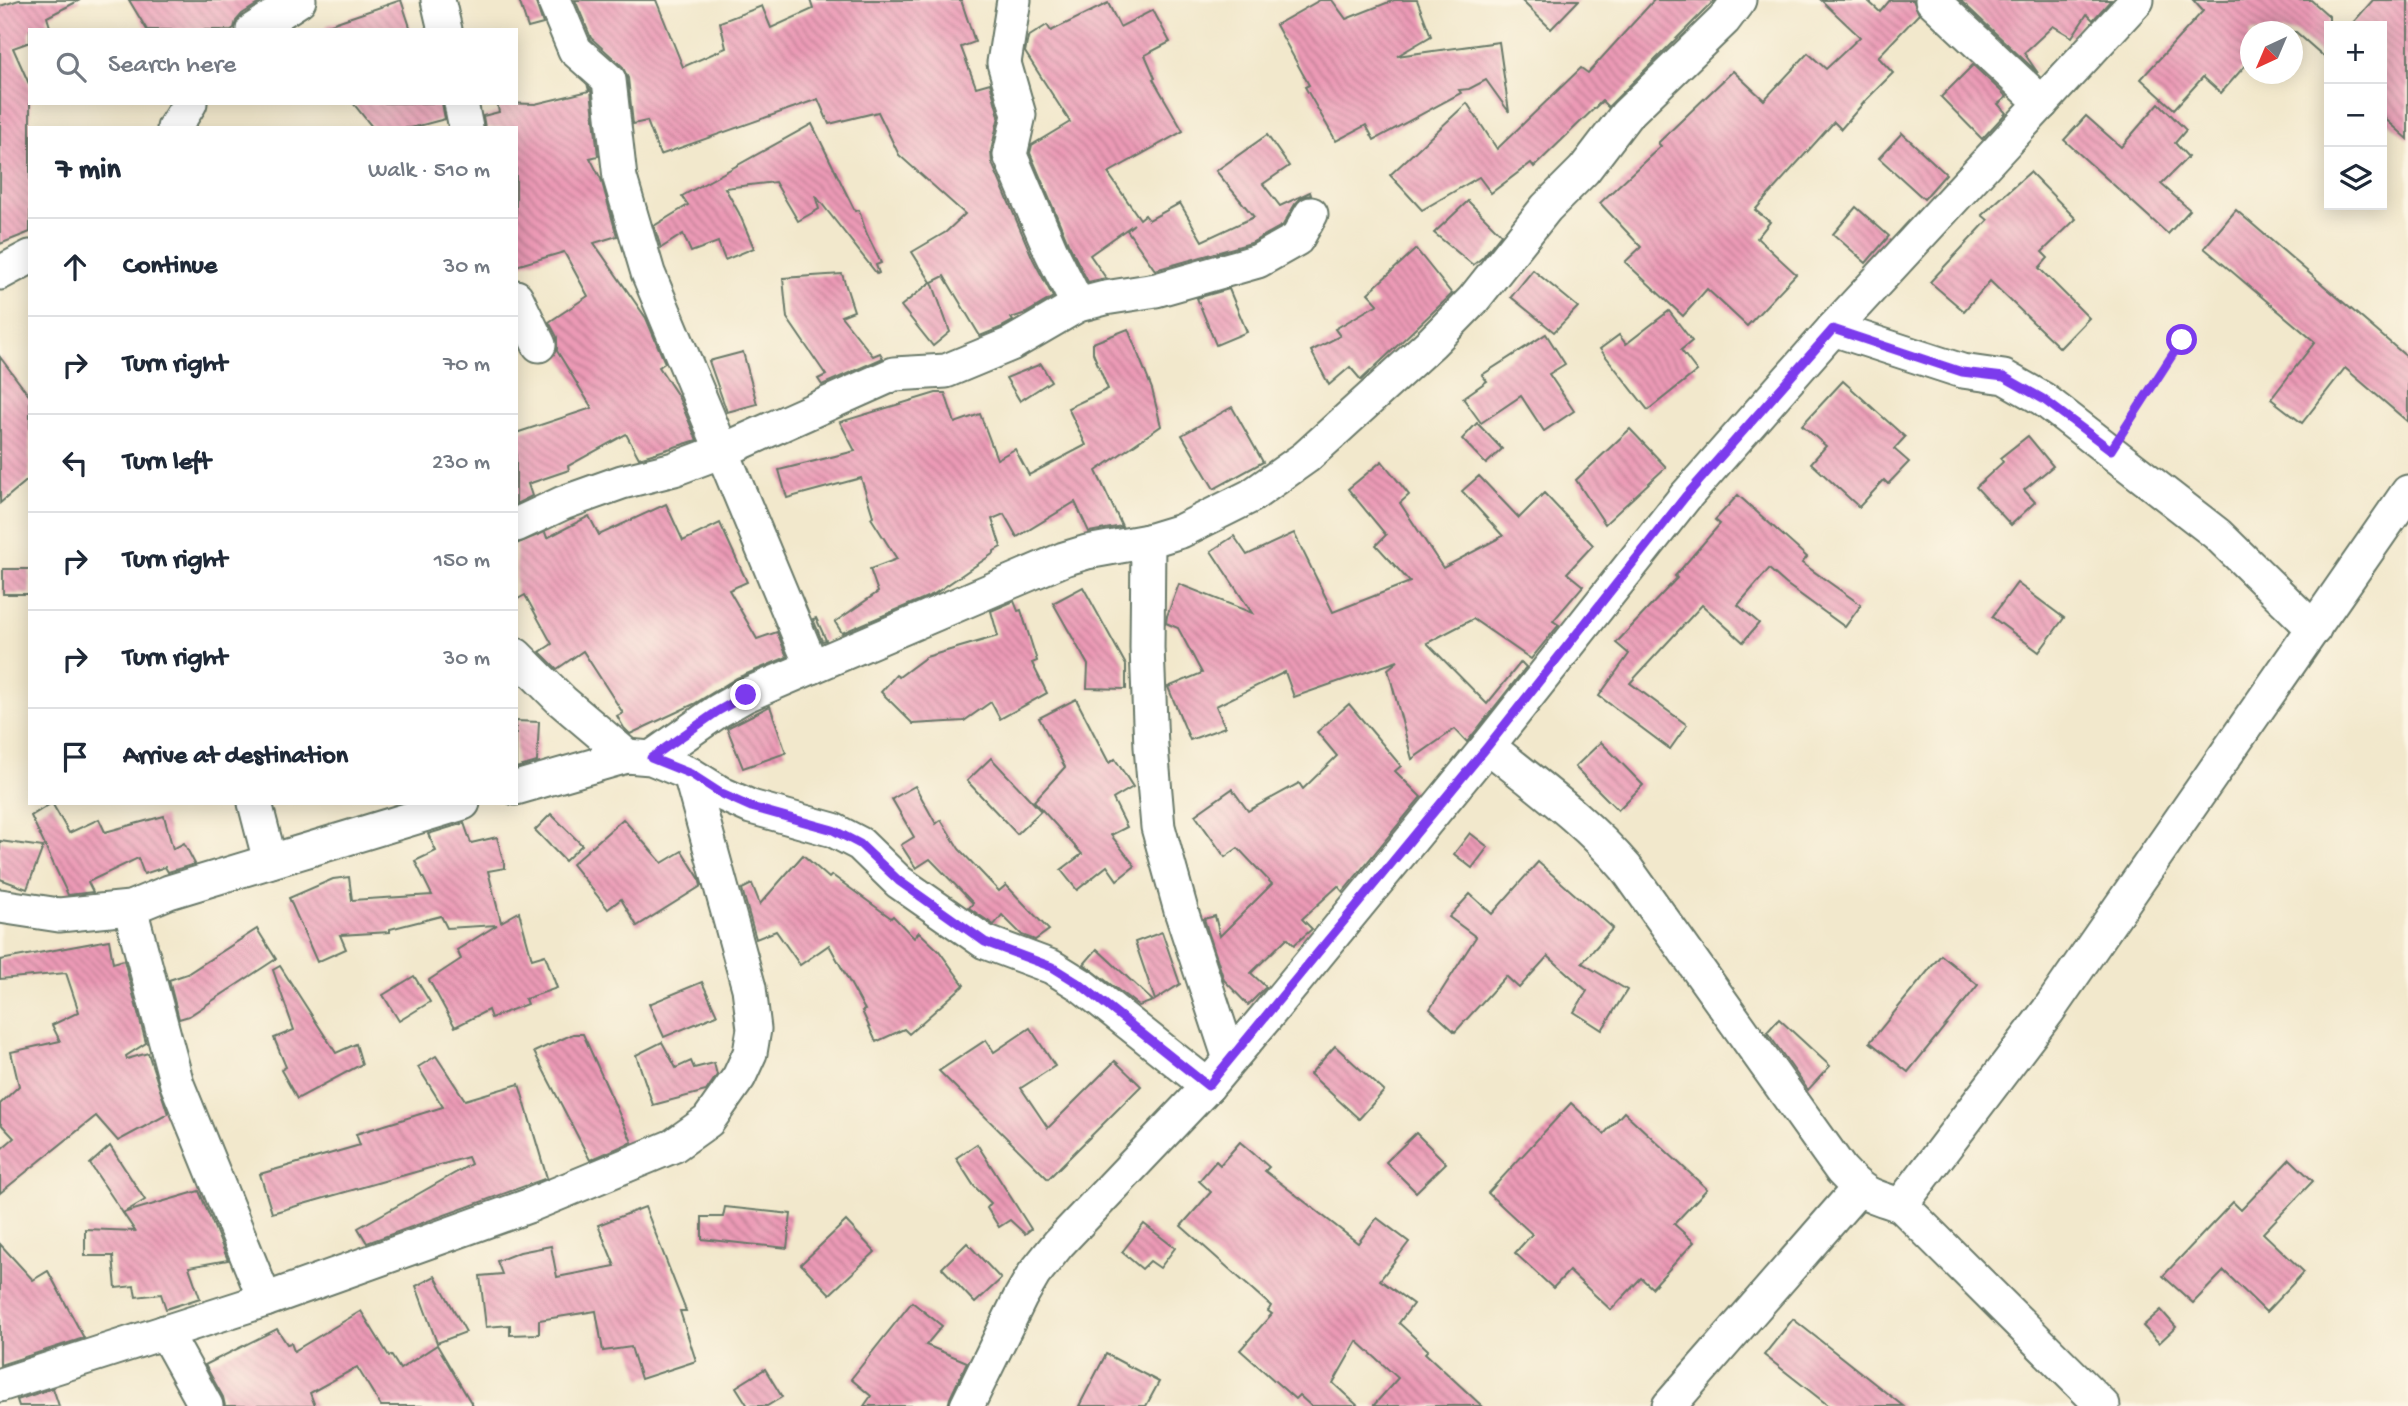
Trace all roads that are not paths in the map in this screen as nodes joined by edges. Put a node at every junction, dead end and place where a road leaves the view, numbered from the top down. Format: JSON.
{"nodes":[{"id":1,"x":299,"y":0,"type":"edge"},
{"id":2,"x":438,"y":0,"type":"edge"},
{"id":3,"x":554,"y":0,"type":"edge"},
{"id":4,"x":1014,"y":0,"type":"edge"},
{"id":5,"x":1739,"y":0,"type":"edge"},
{"id":6,"x":1932,"y":0,"type":"edge"},
{"id":7,"x":2137,"y":0,"type":"edge"},
{"id":8,"x":256,"y":28,"type":"edge"},
{"id":9,"x":445,"y":28,"type":"edge"},
{"id":10,"x":2042,"y":103,"type":"junction"},
{"id":11,"x":189,"y":105,"type":"edge"},
{"id":12,"x":461,"y":105,"type":"edge"},
{"id":13,"x":175,"y":126,"type":"edge"},
{"id":14,"x":466,"y":126,"type":"edge"},
{"id":15,"x":1311,"y":214,"type":"dead end"},
{"id":16,"x":28,"y":258,"type":"edge"},
{"id":17,"x":0,"y":273,"type":"edge"},
{"id":18,"x":518,"y":301,"type":"edge"},
{"id":19,"x":1078,"y":305,"type":"junction"},
{"id":20,"x":1833,"y":329,"type":"junction"},
{"id":21,"x":539,"y":345,"type":"dead end"},
{"id":22,"x":722,"y":451,"type":"junction"},
{"id":23,"x":2402,"y":514,"type":"edge"},
{"id":24,"x":518,"y":524,"type":"edge"},
{"id":25,"x":1147,"y":541,"type":"junction"},
{"id":26,"x":2314,"y":629,"type":"junction"},
{"id":27,"x":518,"y":657,"type":"edge"},
{"id":28,"x":812,"y":667,"type":"junction"},
{"id":29,"x":1488,"y":746,"type":"junction"},
{"id":30,"x":639,"y":757,"type":"junction"},
{"id":31,"x":691,"y":774,"type":"junction"},
{"id":32,"x":518,"y":787,"type":"edge"},
{"id":33,"x":256,"y":805,"type":"edge"},
{"id":34,"x":457,"y":805,"type":"edge"},
{"id":35,"x":270,"y":861,"type":"junction"},
{"id":36,"x":0,"y":906,"type":"edge"},
{"id":37,"x":130,"y":908,"type":"junction"},
{"id":38,"x":1230,"y":1059,"type":"junction"},
{"id":39,"x":1208,"y":1086,"type":"junction"},
{"id":40,"x":1858,"y":1189,"type":"junction"},
{"id":41,"x":1901,"y":1205,"type":"junction"},
{"id":42,"x":265,"y":1300,"type":"junction"},
{"id":43,"x":164,"y":1332,"type":"junction"},
{"id":44,"x":0,"y":1385,"type":"edge"},
{"id":45,"x":206,"y":1406,"type":"edge"},
{"id":46,"x":967,"y":1406,"type":"edge"},
{"id":47,"x":1669,"y":1406,"type":"edge"},
{"id":48,"x":2103,"y":1406,"type":"edge"}],
"edges":[{"from":1,"to":8,"type":"street"},
{"from":2,"to":9,"type":"street"},
{"from":3,"to":22,"type":"street"},
{"from":4,"to":19,"type":"street"},
{"from":5,"to":25,"type":"street"},
{"from":6,"to":10,"type":"street"},
{"from":7,"to":10,"type":"street"},
{"from":10,"to":20,"type":"street"},
{"from":11,"to":13,"type":"street"},
{"from":12,"to":14,"type":"street"},
{"from":15,"to":19,"type":"street"},
{"from":16,"to":17,"type":"street"},
{"from":18,"to":21,"type":"street"},
{"from":19,"to":22,"type":"street"},
{"from":20,"to":26,"type":"street"},
{"from":20,"to":29,"type":"street"},
{"from":22,"to":24,"type":"street"},
{"from":22,"to":28,"type":"street"},
{"from":23,"to":26,"type":"street"},
{"from":25,"to":28,"type":"street"},
{"from":25,"to":38,"type":"street"},
{"from":26,"to":41,"type":"street"},
{"from":27,"to":30,"type":"street"},
{"from":28,"to":30,"type":"street"},
{"from":29,"to":38,"type":"street"},
{"from":29,"to":40,"type":"street"},
{"from":30,"to":31,"type":"street"},
{"from":30,"to":32,"type":"street"},
{"from":31,"to":39,"type":"street"},
{"from":31,"to":42,"type":"street"},
{"from":33,"to":35,"type":"street"},
{"from":34,"to":35,"type":"street"},
{"from":35,"to":37,"type":"street"},
{"from":36,"to":37,"type":"street"},
{"from":37,"to":42,"type":"street"},
{"from":38,"to":39,"type":"street"},
{"from":39,"to":46,"type":"street"},
{"from":40,"to":41,"type":"street"},
{"from":40,"to":47,"type":"street"},
{"from":41,"to":48,"type":"street"},
{"from":42,"to":43,"type":"street"},
{"from":43,"to":44,"type":"street"},
{"from":43,"to":45,"type":"street"}]}
